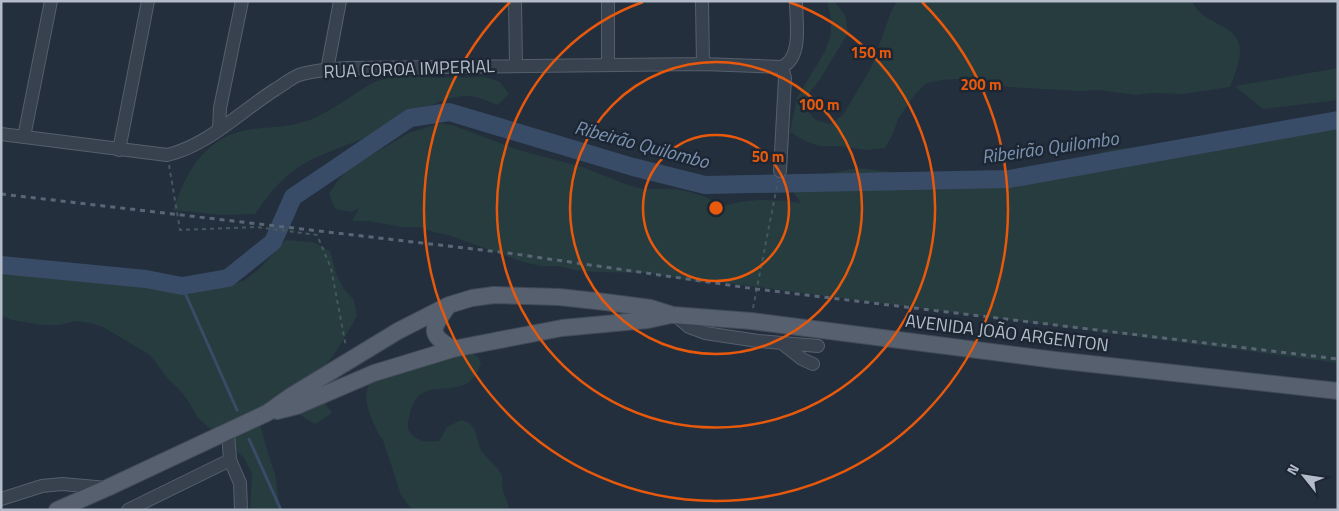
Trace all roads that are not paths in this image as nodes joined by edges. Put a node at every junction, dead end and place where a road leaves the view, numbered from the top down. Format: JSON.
{"nodes":[{"id":1,"x":51,"y":1,"type":"edge"},
{"id":2,"x":148,"y":1,"type":"edge"},
{"id":3,"x":242,"y":1,"type":"edge"},
{"id":4,"x":340,"y":1,"type":"edge"},
{"id":5,"x":515,"y":1,"type":"edge"},
{"id":6,"x":608,"y":1,"type":"edge"},
{"id":7,"x":702,"y":1,"type":"edge"},
{"id":8,"x":796,"y":1,"type":"edge"},
{"id":9,"x":703,"y":64,"type":"junction"},
{"id":10,"x":516,"y":65,"type":"junction"},
{"id":11,"x":608,"y":65,"type":"junction"},
{"id":12,"x":782,"y":67,"type":"junction"},
{"id":13,"x":327,"y":70,"type":"junction"},
{"id":14,"x":219,"y":128,"type":"junction"},
{"id":15,"x":1,"y":134,"type":"edge"},
{"id":16,"x":24,"y":137,"type":"junction"},
{"id":17,"x":118,"y":150,"type":"junction"},
{"id":18,"x":780,"y":171,"type":"road end"},
{"id":19,"x":449,"y":305,"type":"junction"},
{"id":20,"x":674,"y":315,"type":"junction"},
{"id":21,"x":783,"y":344,"type":"junction"},
{"id":22,"x":818,"y":346,"type":"dead end"},
{"id":23,"x":453,"y":349,"type":"junction"},
{"id":24,"x":813,"y":364,"type":"dead end"},
{"id":25,"x":1338,"y":391,"type":"edge"},
{"id":26,"x":267,"y":413,"type":"junction"},
{"id":27,"x":238,"y":427,"type":"junction"},
{"id":28,"x":230,"y":460,"type":"junction"},
{"id":29,"x":107,"y":488,"type":"junction"},
{"id":30,"x":1,"y":499,"type":"edge"},
{"id":31,"x":57,"y":510,"type":"edge"},
{"id":32,"x":128,"y":510,"type":"edge"},
{"id":33,"x":241,"y":510,"type":"edge"}],
"edges":[{"from":1,"to":16,"type":"street"},
{"from":2,"to":17,"type":"street"},
{"from":3,"to":14,"type":"street"},
{"from":4,"to":13,"type":"street"},
{"from":5,"to":10,"type":"street"},
{"from":6,"to":11,"type":"street"},
{"from":7,"to":9,"type":"street"},
{"from":8,"to":12,"type":"street"},
{"from":9,"to":11,"type":"street","name":"RUA COROA IMPERIAL"},
{"from":9,"to":12,"type":"street","name":"RUA COROA IMPERIAL"},
{"from":10,"to":11,"type":"street","name":"RUA COROA IMPERIAL"},
{"from":10,"to":13,"type":"street","name":"RUA COROA IMPERIAL"},
{"from":12,"to":18,"type":"street"},
{"from":13,"to":14,"type":"street","name":"RUA COROA IMPERIAL"},
{"from":14,"to":17,"type":"street","name":"RUA COROA IMPERIAL"},
{"from":15,"to":16,"type":"street","name":"RUA COROA IMPERIAL"},
{"from":16,"to":17,"type":"street","name":"RUA COROA IMPERIAL"},
{"from":19,"to":20,"type":"main road","name":"AVENIDA JOÃO ARGENTON"},
{"from":19,"to":23,"type":"main road"},
{"from":19,"to":26,"type":"main road","name":"AVENIDA JOÃO ARGENTON"},
{"from":20,"to":21,"type":"street"},
{"from":20,"to":23,"type":"main road","name":"AVENIDA JOÃO ARGENTON"},
{"from":20,"to":25,"type":"main road","name":"AVENIDA JOÃO ARGENTON"},
{"from":21,"to":22,"type":"street"},
{"from":21,"to":24,"type":"street"},
{"from":23,"to":26,"type":"main road","name":"AVENIDA JOÃO ARGENTON"},
{"from":26,"to":27,"type":"main road","name":"AVENIDA JOÃO ARGENTON"},
{"from":27,"to":28,"type":"street"},
{"from":27,"to":29,"type":"main road","name":"AVENIDA JOÃO ARGENTON"},
{"from":28,"to":32,"type":"street"},
{"from":28,"to":33,"type":"street"},
{"from":29,"to":30,"type":"street"},
{"from":29,"to":31,"type":"main road","name":"AVENIDA JOÃO ARGENTON"}]}
